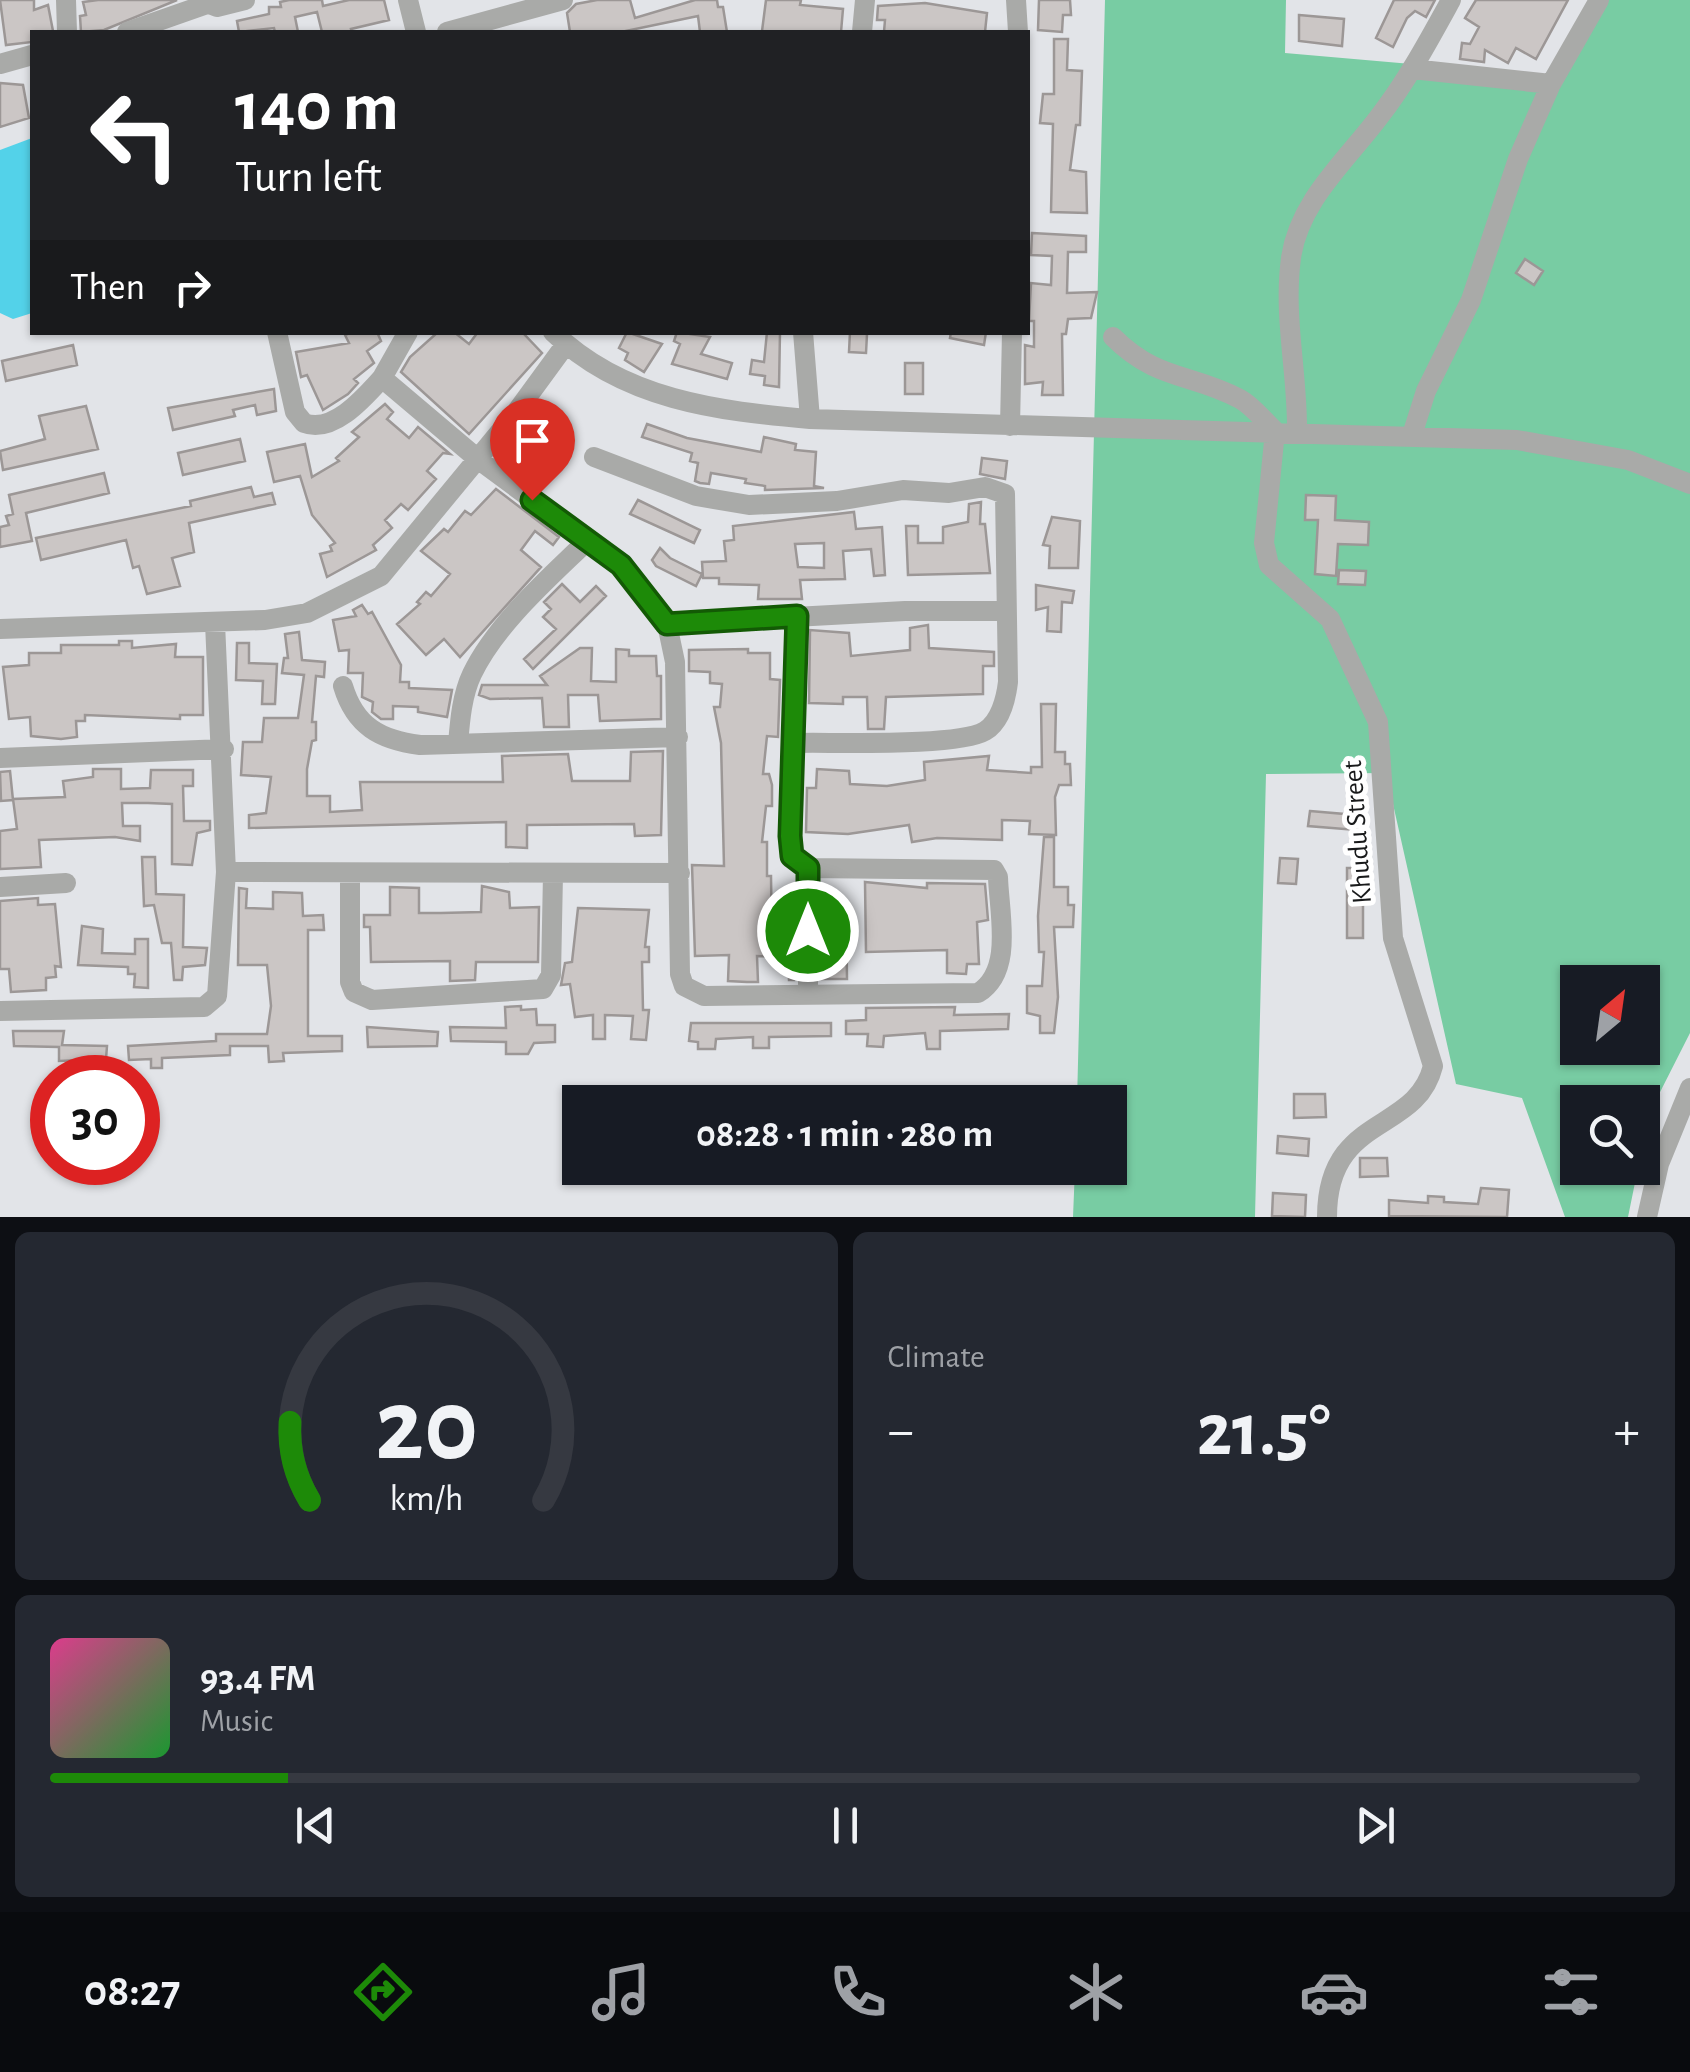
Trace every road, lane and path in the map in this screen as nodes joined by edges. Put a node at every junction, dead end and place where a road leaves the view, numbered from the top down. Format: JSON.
{"nodes":[{"id":1,"x":66,"y":0,"type":"edge"},
{"id":2,"x":245,"y":0,"type":"edge"},
{"id":3,"x":408,"y":0,"type":"edge"},
{"id":4,"x":563,"y":0,"type":"edge"},
{"id":5,"x":864,"y":0,"type":"edge"},
{"id":6,"x":1016,"y":0,"type":"edge"},
{"id":7,"x":1451,"y":0,"type":"edge"},
{"id":8,"x":1599,"y":0,"type":"edge"},
{"id":9,"x":202,"y":2,"type":"edge"},
{"id":10,"x":503,"y":26,"type":"edge"},
{"id":11,"x":67,"y":30,"type":"edge"},
{"id":12,"x":132,"y":30,"type":"edge"},
{"id":13,"x":416,"y":30,"type":"edge"},
{"id":14,"x":466,"y":30,"type":"edge"},
{"id":15,"x":862,"y":30,"type":"edge"},
{"id":16,"x":1018,"y":30,"type":"edge"},
{"id":17,"x":30,"y":56,"type":"edge"},
{"id":18,"x":0,"y":64,"type":"edge"},
{"id":19,"x":1412,"y":69,"type":"junction"},
{"id":20,"x":1551,"y":84,"type":"junction"},
{"id":21,"x":278,"y":335,"type":"edge"},
{"id":22,"x":406,"y":335,"type":"edge"},
{"id":23,"x":803,"y":335,"type":"edge"},
{"id":24,"x":1012,"y":335,"type":"edge"},
{"id":25,"x":1113,"y":337,"type":"dead end"},
{"id":26,"x":559,"y":338,"type":"edge"},
{"id":27,"x":382,"y":378,"type":"junction"},
{"id":28,"x":810,"y":419,"type":"junction"},
{"id":29,"x":1010,"y":426,"type":"junction"},
{"id":30,"x":1276,"y":431,"type":"junction"},
{"id":31,"x":1297,"y":433,"type":"junction"},
{"id":32,"x":1412,"y":435,"type":"junction"},
{"id":33,"x":594,"y":458,"type":"dead end"},
{"id":34,"x":478,"y":460,"type":"junction"},
{"id":35,"x":1690,"y":484,"type":"edge"},
{"id":36,"x":586,"y":542,"type":"junction"},
{"id":37,"x":1004,"y":611,"type":"junction"},
{"id":38,"x":797,"y":616,"type":"junction"},
{"id":39,"x":216,"y":623,"type":"junction"},
{"id":40,"x":667,"y":624,"type":"junction"},
{"id":41,"x":0,"y":629,"type":"edge"},
{"id":42,"x":342,"y":686,"type":"dead end"},
{"id":43,"x":678,"y":737,"type":"junction"},
{"id":44,"x":796,"y":743,"type":"junction"},
{"id":45,"x":458,"y":744,"type":"junction"},
{"id":46,"x":224,"y":749,"type":"junction"},
{"id":47,"x":0,"y":758,"type":"edge"},
{"id":48,"x":808,"y":868,"type":"junction"},
{"id":49,"x":226,"y":872,"type":"junction"},
{"id":50,"x":680,"y":873,"type":"junction"},
{"id":51,"x":553,"y":874,"type":"junction"},
{"id":52,"x":350,"y":875,"type":"junction"},
{"id":53,"x":66,"y":883,"type":"dead end"},
{"id":54,"x":0,"y":888,"type":"edge"},
{"id":55,"x":808,"y":994,"type":"junction"},
{"id":56,"x":0,"y":1011,"type":"edge"},
{"id":57,"x":1690,"y":1088,"type":"edge"},
{"id":58,"x":1327,"y":1217,"type":"edge"},
{"id":59,"x":1646,"y":1217,"type":"edge"}],
"edges":[{"from":1,"to":11,"type":"street"},
{"from":2,"to":9,"type":"street"},
{"from":3,"to":13,"type":"street"},
{"from":4,"to":10,"type":"street"},
{"from":5,"to":15,"type":"street"},
{"from":6,"to":16,"type":"street"},
{"from":7,"to":19,"type":"street"},
{"from":8,"to":20,"type":"street"},
{"from":9,"to":12,"type":"street"},
{"from":10,"to":14,"type":"street"},
{"from":17,"to":18,"type":"street"},
{"from":19,"to":20,"type":"street"},
{"from":19,"to":31,"type":"street"},
{"from":20,"to":32,"type":"street"},
{"from":21,"to":27,"type":"street"},
{"from":22,"to":27,"type":"street"},
{"from":23,"to":28,"type":"street"},
{"from":24,"to":29,"type":"street"},
{"from":25,"to":30,"type":"street"},
{"from":26,"to":28,"type":"street"},
{"from":26,"to":34,"type":"street"},
{"from":27,"to":34,"type":"street"},
{"from":28,"to":29,"type":"street"},
{"from":29,"to":30,"type":"street"},
{"from":30,"to":31,"type":"street"},
{"from":30,"to":58,"type":"street","name":"Khudu Street"},
{"from":31,"to":32,"type":"street"},
{"from":32,"to":35,"type":"street"},
{"from":33,"to":37,"type":"street"},
{"from":34,"to":36,"type":"street"},
{"from":34,"to":39,"type":"street"},
{"from":36,"to":40,"type":"street"},
{"from":36,"to":45,"type":"street"},
{"from":37,"to":38,"type":"street"},
{"from":37,"to":44,"type":"street"},
{"from":38,"to":40,"type":"street"},
{"from":38,"to":44,"type":"street"},
{"from":39,"to":41,"type":"street"},
{"from":39,"to":46,"type":"street"},
{"from":40,"to":43,"type":"street"},
{"from":42,"to":45,"type":"street"},
{"from":43,"to":45,"type":"street"},
{"from":43,"to":50,"type":"street"},
{"from":44,"to":48,"type":"street"},
{"from":46,"to":47,"type":"street"},
{"from":46,"to":49,"type":"street"},
{"from":48,"to":55,"type":"street"},
{"from":48,"to":55,"type":"street"},
{"from":49,"to":52,"type":"street"},
{"from":49,"to":56,"type":"street"},
{"from":50,"to":51,"type":"street"},
{"from":50,"to":55,"type":"street"},
{"from":51,"to":52,"type":"street"},
{"from":51,"to":52,"type":"street"},
{"from":53,"to":54,"type":"street"},
{"from":57,"to":59,"type":"street"}]}
